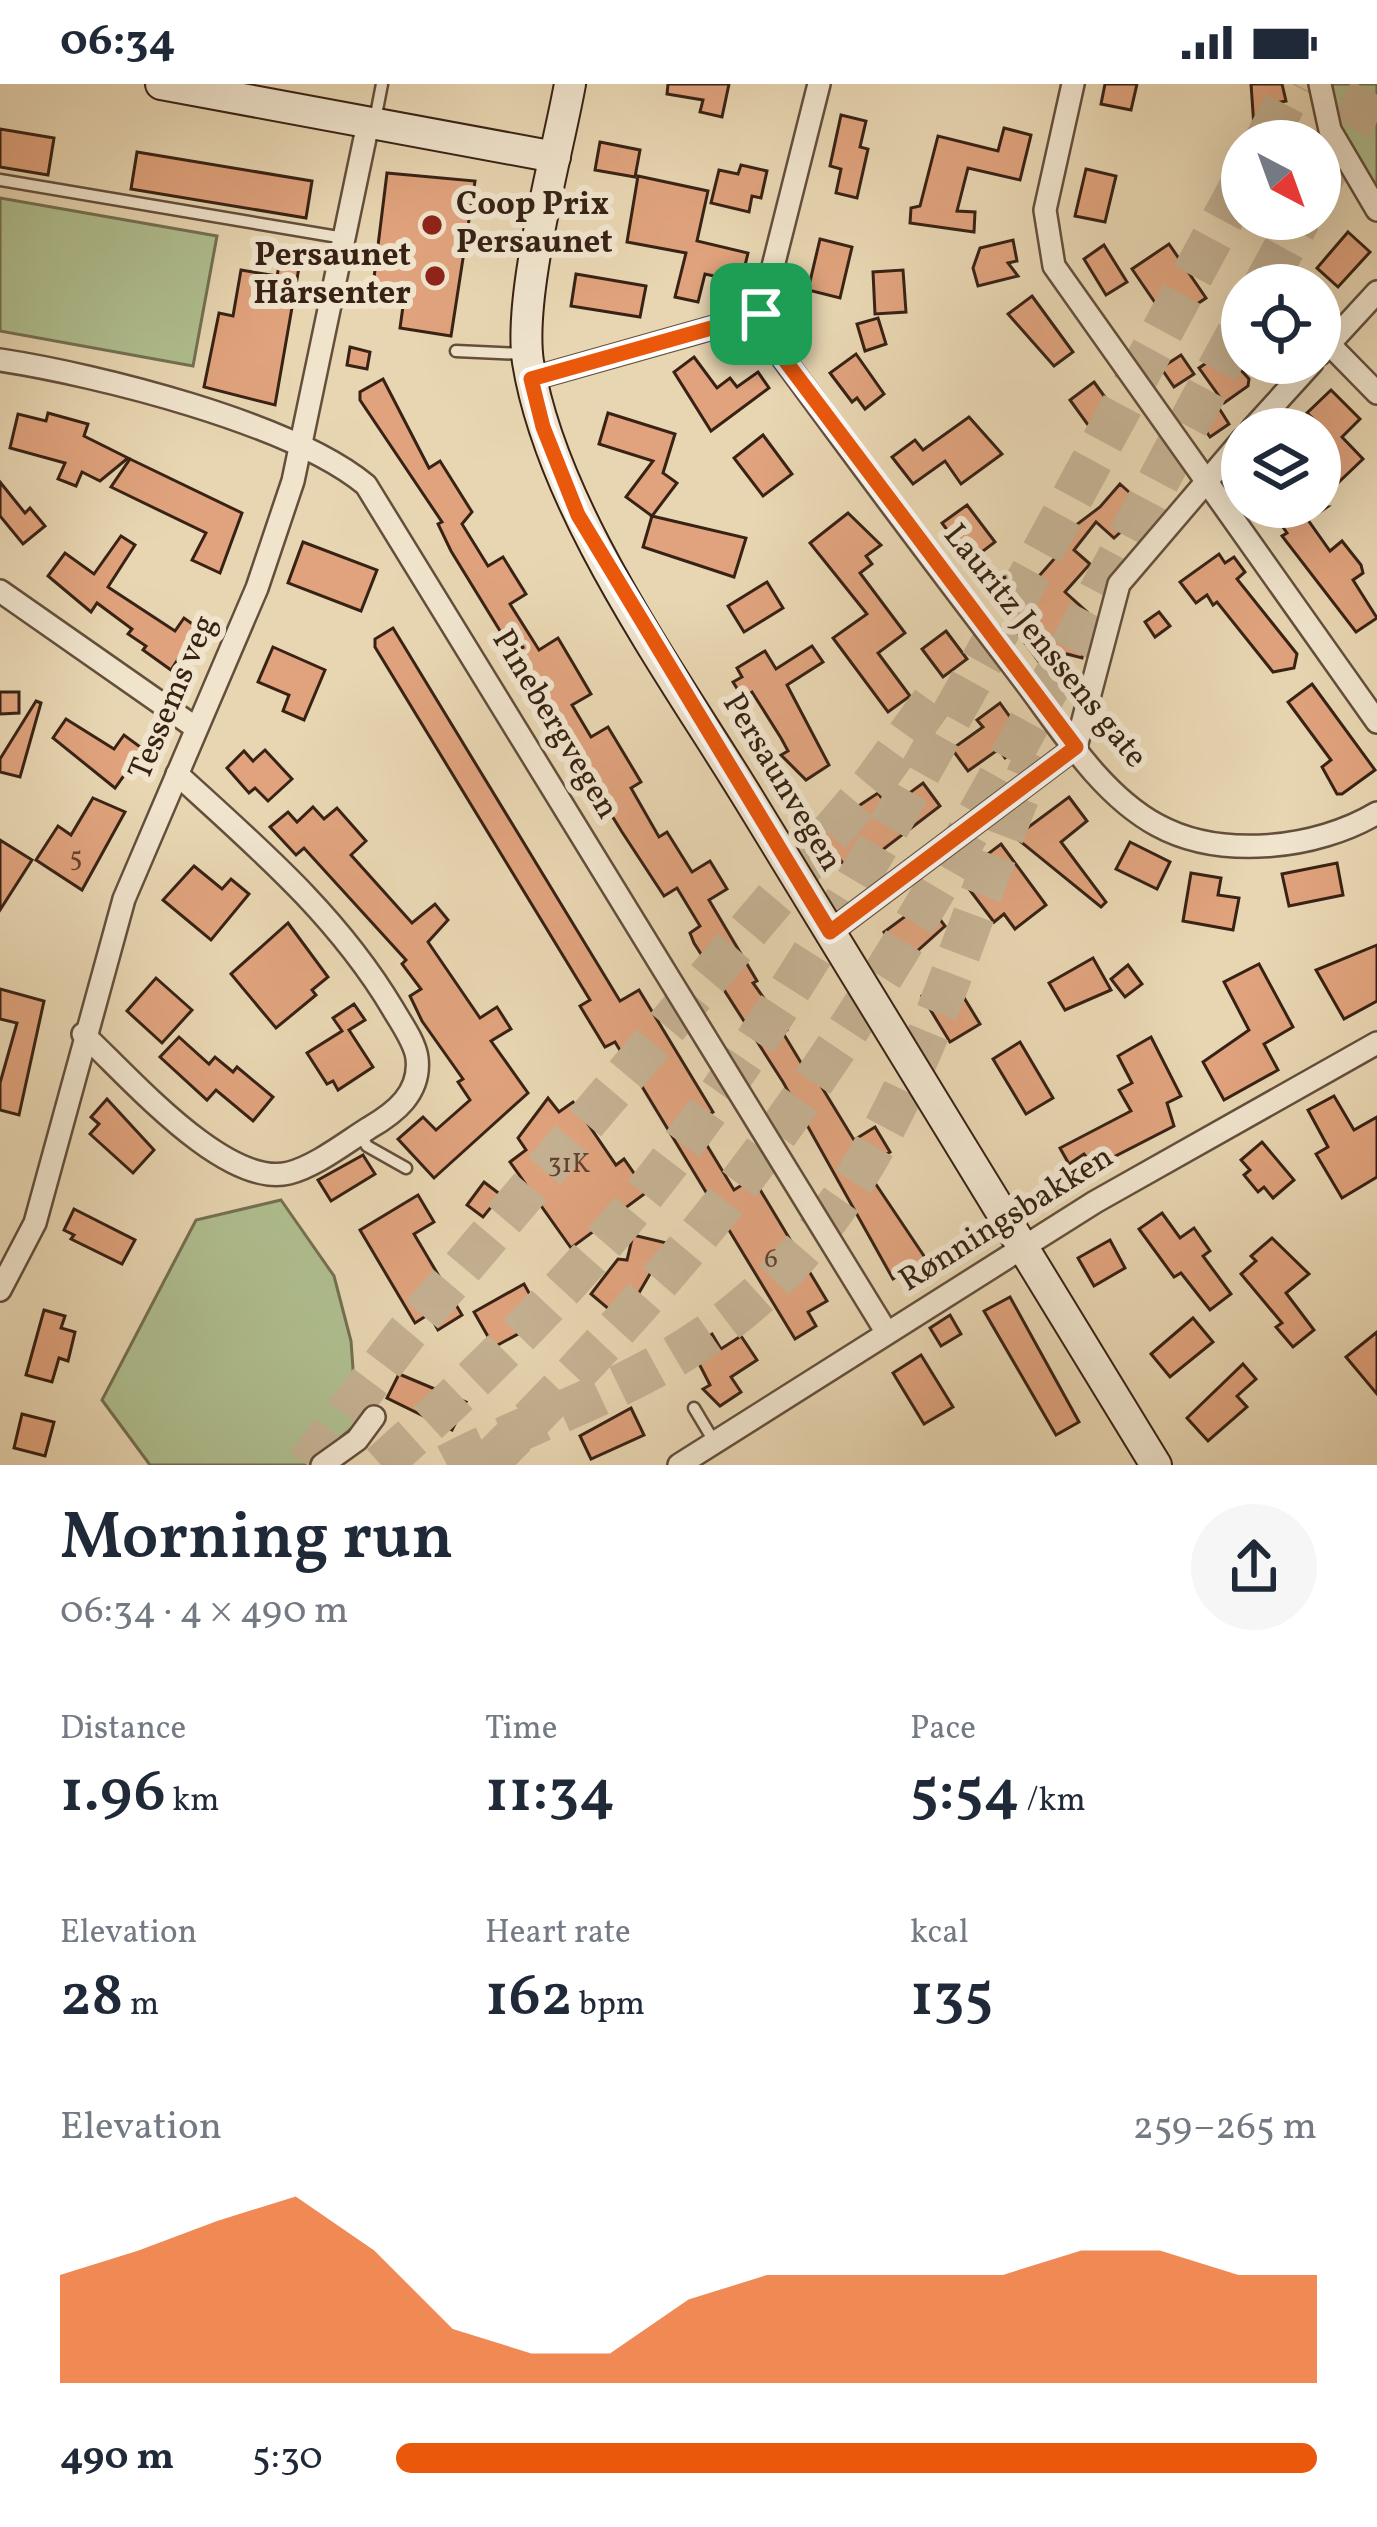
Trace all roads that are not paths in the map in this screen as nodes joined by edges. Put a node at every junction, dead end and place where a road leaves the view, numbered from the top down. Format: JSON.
{"nodes":[{"id":1,"x":161,"y":84,"type":"edge"},
{"id":2,"x":382,"y":84,"type":"edge"},
{"id":3,"x":570,"y":84,"type":"edge"},
{"id":4,"x":819,"y":84,"type":"edge"},
{"id":5,"x":1072,"y":84,"type":"edge"},
{"id":6,"x":1320,"y":84,"type":"edge"},
{"id":7,"x":372,"y":120,"type":"junction"},
{"id":8,"x":555,"y":158,"type":"junction"},
{"id":9,"x":0,"y":180,"type":"edge"},
{"id":10,"x":1377,"y":210,"type":"edge"},
{"id":11,"x":344,"y":238,"type":"junction"},
{"id":12,"x":1377,"y":292,"type":"edge"},
{"id":13,"x":761,"y":314,"type":"junction"},
{"id":14,"x":1341,"y":331,"type":"edge"},
{"id":15,"x":456,"y":351,"type":"dead end"},
{"id":16,"x":0,"y":360,"type":"edge"},
{"id":17,"x":1341,"y":363,"type":"edge"},
{"id":18,"x":529,"y":366,"type":"junction"},
{"id":19,"x":1293,"y":384,"type":"edge"},
{"id":20,"x":1377,"y":394,"type":"edge"},
{"id":21,"x":1271,"y":408,"type":"edge"},
{"id":22,"x":300,"y":447,"type":"junction"},
{"id":23,"x":1221,"y":463,"type":"edge"},
{"id":24,"x":1204,"y":482,"type":"junction"},
{"id":25,"x":0,"y":591,"type":"edge"},
{"id":26,"x":1377,"y":722,"type":"edge"},
{"id":27,"x":196,"y":728,"type":"junction"},
{"id":28,"x":1076,"y":747,"type":"junction"},
{"id":29,"x":177,"y":774,"type":"junction"},
{"id":30,"x":1377,"y":813,"type":"edge"},
{"id":31,"x":830,"y":932,"type":"junction"},
{"id":32,"x":83,"y":1034,"type":"junction"},
{"id":33,"x":1377,"y":1043,"type":"edge"},
{"id":34,"x":360,"y":1134,"type":"junction"},
{"id":35,"x":406,"y":1168,"type":"dead end"},
{"id":36,"x":1022,"y":1246,"type":"junction"},
{"id":37,"x":2,"y":1279,"type":"edge"},
{"id":38,"x":886,"y":1333,"type":"junction"},
{"id":39,"x":694,"y":1408,"type":"dead end"},
{"id":40,"x":374,"y":1417,"type":"dead end"},
{"id":41,"x":715,"y":1443,"type":"junction"},
{"id":42,"x":322,"y":1465,"type":"edge"},
{"id":43,"x":679,"y":1465,"type":"edge"},
{"id":44,"x":1156,"y":1465,"type":"edge"}],
"edges":[{"from":1,"to":7,"type":"street"},
{"from":2,"to":7,"type":"lane"},
{"from":3,"to":8,"type":"street","name":"Persaunvegen"},
{"from":4,"to":13,"type":"street"},
{"from":5,"to":24,"type":"street"},
{"from":6,"to":10,"type":"street"},
{"from":7,"to":8,"type":"street"},
{"from":7,"to":11,"type":"street","name":"Tessems veg"},
{"from":8,"to":18,"type":"street","name":"Persaunvegen"},
{"from":9,"to":11,"type":"lane"},
{"from":11,"to":22,"type":"street","name":"Tessems veg"},
{"from":12,"to":14,"type":"street"},
{"from":13,"to":18,"type":"street"},
{"from":13,"to":28,"type":"street","name":"Lauritz Jenssens gate"},
{"from":15,"to":18,"type":"lane"},
{"from":16,"to":22,"type":"street","name":"Pinebergvegen"},
{"from":17,"to":20,"type":"street"},
{"from":18,"to":31,"type":"street","name":"Persaunvegen"},
{"from":19,"to":21,"type":"street"},
{"from":22,"to":27,"type":"street","name":"Tessems veg"},
{"from":22,"to":38,"type":"street","name":"Pinebergvegen"},
{"from":23,"to":24,"type":"street"},
{"from":24,"to":26,"type":"street"},
{"from":24,"to":28,"type":"street"},
{"from":25,"to":27,"type":"street"},
{"from":27,"to":29,"type":"street","name":"Tessems veg"},
{"from":28,"to":30,"type":"street","name":"Lauritz Jenssens gate"},
{"from":28,"to":31,"type":"street"},
{"from":29,"to":32,"type":"street","name":"Tessems veg"},
{"from":29,"to":34,"type":"street"},
{"from":31,"to":36,"type":"street","name":"Persaunvegen"},
{"from":32,"to":34,"type":"street"},
{"from":32,"to":37,"type":"street","name":"Tessems veg"},
{"from":33,"to":36,"type":"street","name":"Rønningsbakken"},
{"from":34,"to":35,"type":"lane"},
{"from":36,"to":38,"type":"street","name":"Rønningsbakken"},
{"from":36,"to":44,"type":"street","name":"Persaunvegen"},
{"from":38,"to":41,"type":"street","name":"Rønningsbakken"},
{"from":39,"to":41,"type":"lane"},
{"from":40,"to":42,"type":"street"},
{"from":41,"to":43,"type":"street","name":"Rønningsbakken"}]}
